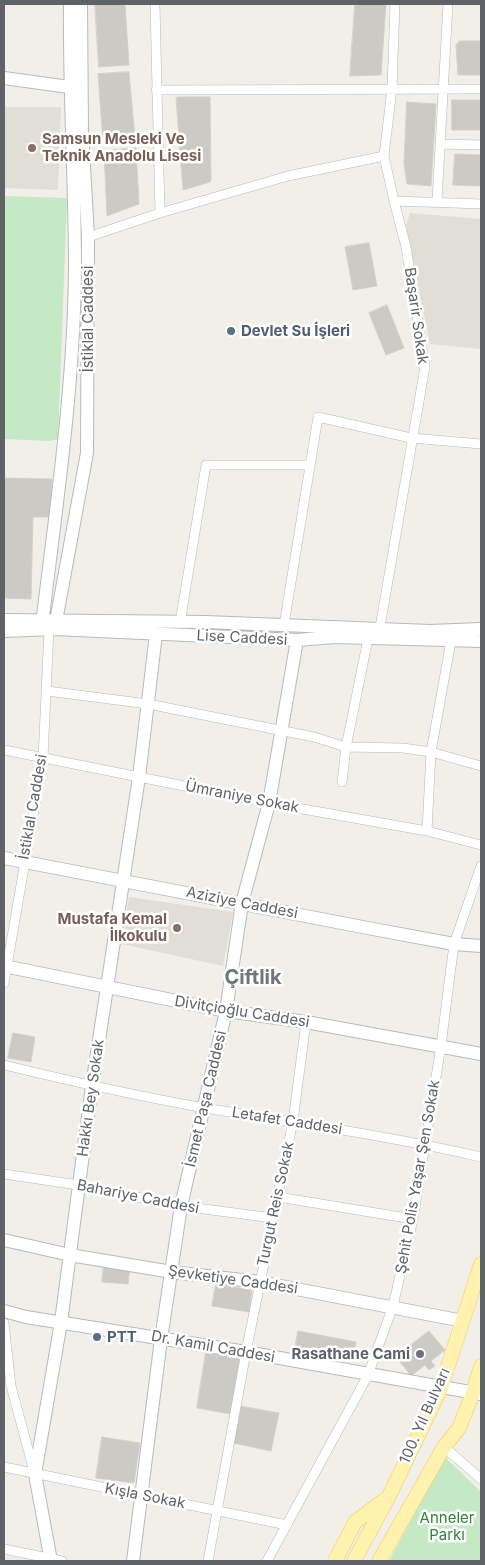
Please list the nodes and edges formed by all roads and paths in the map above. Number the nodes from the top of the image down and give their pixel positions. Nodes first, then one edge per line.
1 (70, 4) edge
2 (81, 4) edge
3 (154, 4) edge
4 (395, 4) edge
5 (448, 4) edge
6 (4, 78) edge
7 (69, 87) junction
8 (392, 88) junction
9 (444, 88) junction
10 (481, 89) edge
11 (156, 90) junction
12 (440, 144) junction
13 (481, 145) edge
14 (384, 156) junction
15 (394, 201) junction
16 (437, 201) junction
17 (481, 204) edge
18 (160, 213) junction
19 (88, 237) junction
20 (411, 438) junction
21 (481, 444) edge
22 (310, 465) junction
23 (4, 620) edge
24 (180, 622) junction
25 (50, 624) junction
26 (284, 625) junction
27 (380, 627) junction
28 (481, 630) edge
29 (4, 631) edge
30 (156, 634) junction
31 (368, 639) junction
32 (297, 640) junction
33 (451, 641) junction
34 (481, 641) edge
35 (47, 691) junction
36 (148, 704) junction
37 (281, 732) junction
38 (346, 747) junction
39 (4, 750) edge
40 (431, 752) junction
41 (43, 758) junction
42 (481, 766) edge
43 (139, 777) junction
44 (342, 782) dead end
45 (269, 803) junction
46 (427, 831) junction
47 (481, 845) edge
48 (4, 858) edge
49 (23, 862) junction
50 (481, 866) edge
51 (122, 881) junction
52 (242, 903) junction
53 (454, 944) junction
54 (481, 946) edge
55 (5, 967) edge
56 (4, 983) edge
57 (107, 987) junction
58 (226, 1012) junction
59 (306, 1022) junction
60 (441, 1046) junction
61 (481, 1054) edge
62 (4, 1065) edge
63 (92, 1086) junction
64 (205, 1108) junction
65 (294, 1121) junction
66 (425, 1144) junction
67 (481, 1157) edge
68 (4, 1174) edge
69 (78, 1185) junction
70 (278, 1197) junction
71 (182, 1206) junction
72 (273, 1218) junction
73 (413, 1218) junction
74 (4, 1240) edge
75 (70, 1255) junction
76 (481, 1264) edge
77 (172, 1272) junction
78 (260, 1282) junction
79 (393, 1306) junction
80 (4, 1311) edge
81 (463, 1321) junction
82 (60, 1322) junction
83 (4, 1323) edge
84 (161, 1339) junction
85 (246, 1352) junction
86 (481, 1366) edge
87 (368, 1375) junction
88 (8, 1386) edge
89 (441, 1388) junction
90 (477, 1394) edge
91 (444, 1447) junction
92 (4, 1467) edge
93 (35, 1474) junction
94 (481, 1479) edge
95 (140, 1495) junction
96 (388, 1498) junction
97 (218, 1510) junction
98 (287, 1525) junction
99 (4, 1549) edge
100 (383, 1555) edge
101 (55, 1561) edge
102 (133, 1561) edge
103 (208, 1561) edge
104 (267, 1561) edge
105 (335, 1561) edge
106 (354, 1561) edge

1 - 7 main road, İstiklal Caddesi
2 - 19 main road, İstiklal Caddesi
3 - 11 street
4 - 8 street, Başarir Sokak
5 - 9 street
6 - 7 main road
7 - 25 main road, İstiklal Caddesi
8 - 9 street
8 - 11 street
8 - 14 street, Başarir Sokak
9 - 10 street
9 - 12 street
11 - 18 street
12 - 13 street
12 - 16 street
14 - 15 street, Başarir Sokak
14 - 18 street
15 - 16 street
15 - 20 street, Başarir Sokak
16 - 17 street
18 - 19 street
19 - 25 main road, İstiklal Caddesi
20 - 21 street
20 - 22 street
20 - 27 street, Başarir Sokak
22 - 24 street
22 - 26 street
23 - 25 main road, Lise Caddesi
24 - 25 main road, Lise Caddesi
24 - 26 main road, Lise Caddesi
25 - 29 main road, Lise Caddesi
25 - 30 main road, Lise Caddesi
25 - 35 street, İstiklal Caddesi
26 - 27 main road, Lise Caddesi
27 - 28 main road, Lise Caddesi
27 - 31 street
30 - 32 main road, Lise Caddesi
30 - 36 main road, Hakkı Bey Sokak
31 - 32 main road, Lise Caddesi
31 - 33 main road, Lise Caddesi
31 - 38 street
32 - 37 main road, İsmet Paşa Caddesi
33 - 34 main road, Lise Caddesi
33 - 40 street
35 - 36 street
35 - 41 street, İstiklal Caddesi
36 - 37 street
36 - 43 main road, Hakkı Bey Sokak
37 - 38 street
37 - 45 main road, İsmet Paşa Caddesi
38 - 40 street
38 - 44 street
39 - 41 street, Ümraniye Sokak
40 - 42 street
40 - 46 street
41 - 43 street, Ümraniye Sokak
41 - 49 street, İstiklal Caddesi
43 - 45 street, Ümraniye Sokak
43 - 51 main road, Hakkı Bey Sokak
45 - 46 street, Ümraniye Sokak
45 - 52 main road, İsmet Paşa Caddesi
46 - 47 street, Ümraniye Sokak
48 - 49 main road, Aziziye Caddesi
49 - 51 main road, Aziziye Caddesi
49 - 55 street, İstiklal Caddesi
50 - 53 street, Şehit Polis Yaşar Şen Sokak
51 - 52 main road, Aziziye Caddesi
51 - 57 main road, Hakkı Bey Sokak
52 - 53 main road, Aziziye Caddesi
52 - 58 main road, İsmet Paşa Caddesi
53 - 54 main road, Aziziye Caddesi
53 - 60 street, Şehit Polis Yaşar Şen Sokak
55 - 56 street, İstiklal Caddesi
55 - 57 main road, Divitçioğlu Caddesi
57 - 58 main road, Divitçioğlu Caddesi
57 - 63 main road, Hakkı Bey Sokak
58 - 59 main road, Divitçioğlu Caddesi
58 - 64 main road, İsmet Paşa Caddesi
59 - 60 main road, Divitçioğlu Caddesi
59 - 65 street, Turgut Reis Sokak
60 - 61 main road, Divitçioğlu Caddesi
60 - 66 street, Şehit Polis Yaşar Şen Sokak
62 - 63 street, Letafet Caddesi
63 - 64 street, Letafet Caddesi
63 - 69 main road, Hakkı Bey Sokak
64 - 65 street, Letafet Caddesi
64 - 71 main road, İsmet Paşa Caddesi
65 - 66 street, Letafet Caddesi
65 - 70 street, Turgut Reis Sokak
66 - 67 street, Letafet Caddesi
66 - 73 street, Şehit Polis Yaşar Şen Sokak
68 - 69 street, Bahariye Caddesi
69 - 71 street, Bahariye Caddesi
69 - 75 main road, Hakkı Bey Sokak
70 - 72 street, Turgut Reis Sokak
70 - 73 street
71 - 72 street, Bahariye Caddesi
71 - 77 main road, İsmet Paşa Caddesi
72 - 78 street, Turgut Reis Sokak
73 - 79 street, Şehit Polis Yaşar Şen Sokak
74 - 75 main road, Şevketiye Caddesi
75 - 77 main road, Şevketiye Caddesi
75 - 82 main road, Hakkı Bey Sokak
76 - 81 main road, 100. Yıl Bulvarı
77 - 78 main road, Şevketiye Caddesi
77 - 84 main road, İsmet Paşa Caddesi
78 - 79 main road, Şevketiye Caddesi
78 - 85 street, Turgut Reis Sokak
79 - 81 main road, Şevketiye Caddesi
79 - 87 street, Şehit Polis Yaşar Şen Sokak
80 - 82 main road, Dr. Kamil Caddesi
81 - 89 main road, 100. Yıl Bulvarı
82 - 84 main road, Dr. Kamil Caddesi
82 - 93 main road, Hakkı Bey Sokak
83 - 88 street
84 - 85 main road, Dr. Kamil Caddesi
84 - 95 main road, İsmet Paşa Caddesi
85 - 87 main road, Dr. Kamil Caddesi
85 - 97 street, Turgut Reis Sokak
86 - 90 main road, 100. Yıl Bulvarı
87 - 89 main road, Dr. Kamil Caddesi
87 - 98 street, Şehit Polis Yaşar Şen Sokak
88 - 93 street
89 - 90 main road, Dr. Kamil Caddesi
89 - 96 main road, 100. Yıl Bulvarı
90 - 91 main road, 100. Yıl Bulvarı
91 - 94 street
91 - 100 main road, 100. Yıl Bulvarı
92 - 93 street, Kışla Sokak
93 - 95 street, Kışla Sokak
93 - 101 main road, Hakkı Bey Sokak
95 - 97 street, Kışla Sokak
95 - 102 main road, İsmet Paşa Caddesi
96 - 105 main road
96 - 106 main road, 100. Yıl Bulvarı
97 - 98 street, Kışla Sokak
97 - 103 street, Turgut Reis Sokak
98 - 104 street, Şehit Polis Yaşar Şen Sokak
99 - 101 street

